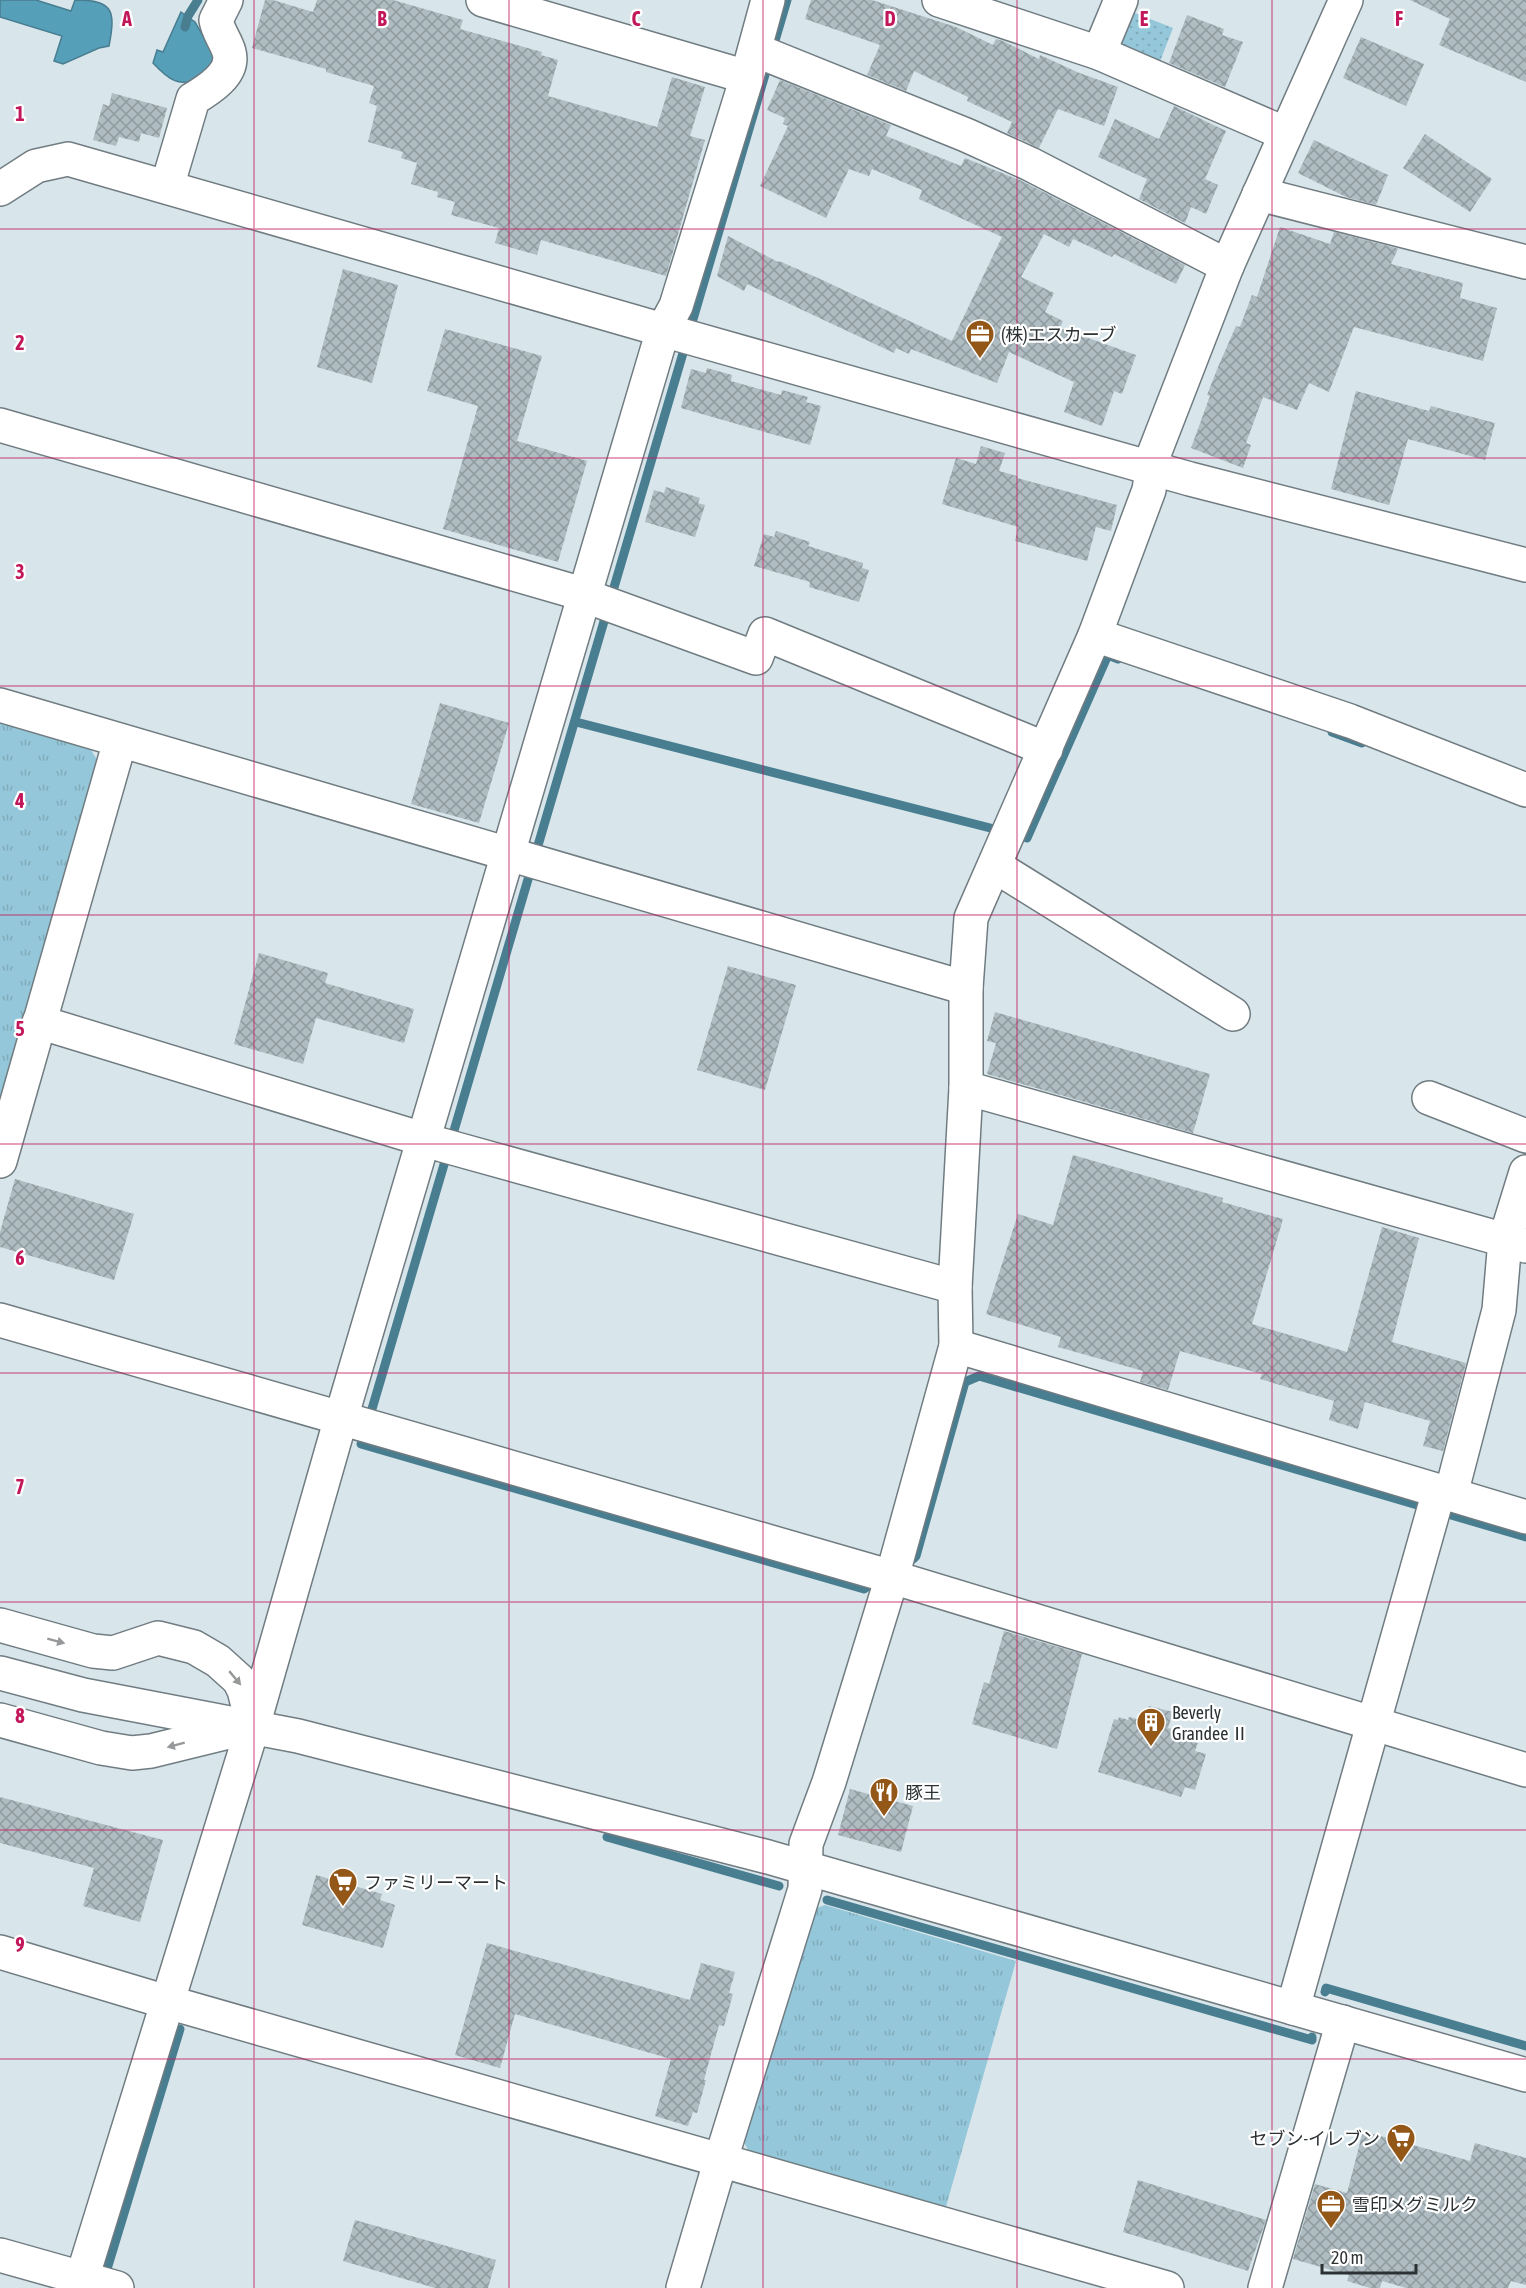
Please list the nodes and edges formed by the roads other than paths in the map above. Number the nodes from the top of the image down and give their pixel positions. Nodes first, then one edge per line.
1 (226, 0) edge
2 (483, 0) edge
3 (768, 0) edge
4 (939, 0) edge
5 (1121, 0) edge
6 (1346, 0) edge
7 (1099, 54) junction
8 (762, 60) junction
9 (1286, 134) junction
10 (167, 187) junction
11 (0, 189) edge
12 (1259, 194) junction
13 (1526, 262) edge
14 (1227, 266) junction
15 (681, 335) junction
16 (0, 425) edge
17 (1152, 469) junction
18 (1526, 565) edge
19 (601, 601) junction
20 (1095, 635) junction
21 (0, 705) edge
22 (120, 741) junction
23 (1046, 748) junction
24 (1526, 789) edge
25 (1004, 845) junction
26 (526, 859) junction
27 (966, 988) junction
28 (1233, 1014) dead end
29 (39, 1022) junction
30 (966, 1088) junction
31 (1429, 1098) dead end
32 (1526, 1136) edge
33 (440, 1144) junction
34 (0, 1161) edge
35 (1526, 1172) edge
36 (1515, 1243) edge
37 (956, 1287) junction
38 (0, 1320) edge
39 (956, 1346) junction
40 (341, 1418) junction
41 (1439, 1501) junction
42 (1526, 1517) edge
43 (892, 1577) junction
44 (0, 1625) edge
45 (0, 1673) edge
46 (0, 1720) edge
47 (1372, 1722) junction
48 (254, 1726) junction
49 (1526, 1770) edge
50 (806, 1868) junction
51 (0, 1952) edge
52 (166, 2001) junction
53 (1293, 2008) junction
54 (1343, 2022) junction
55 (1526, 2075) edge
56 (721, 2159) junction
57 (0, 2255) edge
58 (96, 2284) edge
59 (683, 2288) edge
60 (1167, 2288) edge
61 (1265, 2288) edge

1 - 10 street
2 - 8 street
3 - 8 street
4 - 7 street
5 - 7 street
6 - 9 street
7 - 9 street
8 - 14 street
8 - 15 street
9 - 12 street
10 - 11 street
10 - 15 street
12 - 13 street
12 - 14 street
14 - 17 street
15 - 17 street
15 - 19 street
16 - 19 street
17 - 18 street
17 - 20 street
19 - 23 street
19 - 26 street
20 - 23 street
20 - 24 street
21 - 22 street
22 - 26 street
22 - 29 street
23 - 25 street
25 - 27 street
25 - 28 street
26 - 27 street
26 - 33 street
27 - 30 street
29 - 33 street
29 - 34 street
30 - 36 street
30 - 37 street
31 - 32 street
33 - 37 street
33 - 40 street
35 - 36 street
36 - 41 street
37 - 39 street
38 - 40 street
39 - 41 street
39 - 43 street
40 - 43 street
40 - 48 street
41 - 42 street
41 - 47 street
43 - 47 street
43 - 50 street
44 -> 48 street
45 - 48 street
48 -> 46 street
47 - 49 street
47 - 53 street
48 - 50 street
48 - 52 street
50 - 53 street
50 - 56 street
51 - 52 street
52 - 56 street
52 - 58 street
53 - 54 street
54 - 55 street
54 - 61 street
56 - 59 street
56 - 60 street
57 - 58 street

